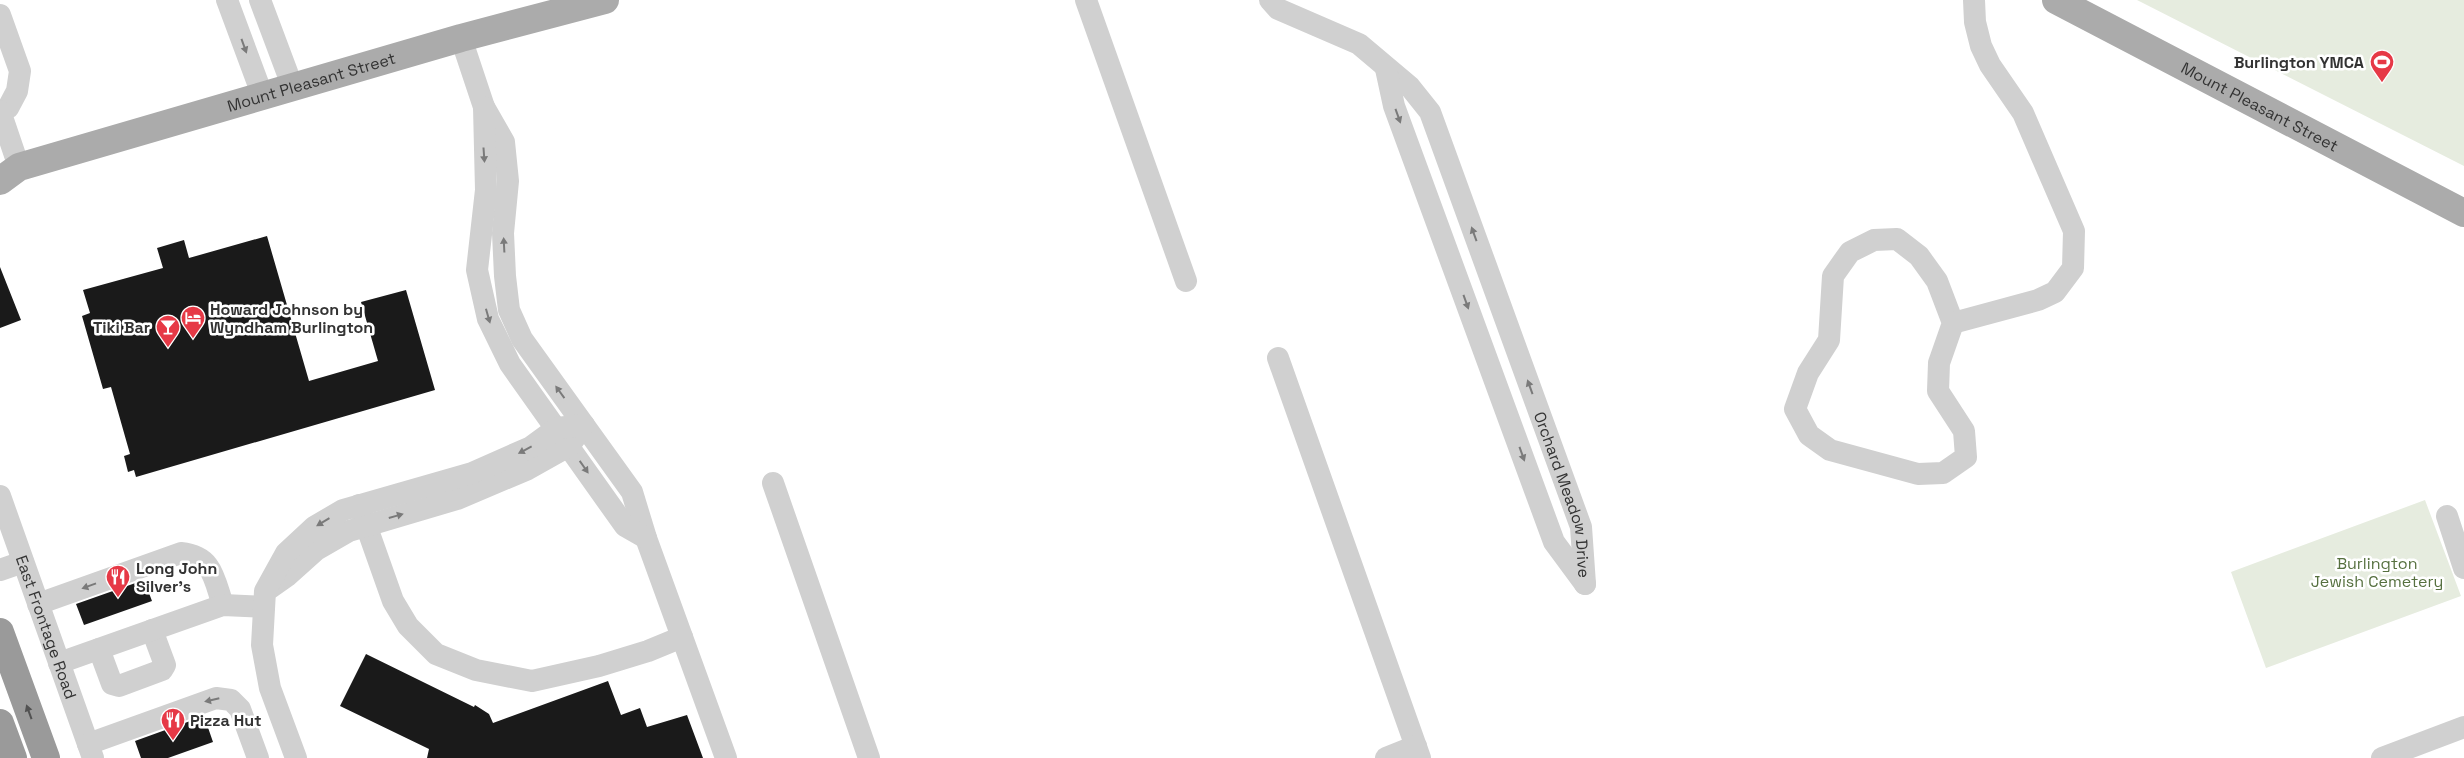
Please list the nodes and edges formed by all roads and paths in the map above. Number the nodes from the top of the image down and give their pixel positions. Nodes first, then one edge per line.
1 (227, 0) edge
2 (260, 0) edge
3 (604, 0) edge
4 (1086, 0) edge
5 (1270, 0) edge
6 (1974, 0) edge
7 (2056, 0) edge
8 (567, 5) edge
9 (0, 15) edge
10 (461, 38) junction
11 (1386, 69) junction
12 (293, 88) junction
13 (263, 97) junction
14 (484, 106) junction
15 (0, 111) edge
16 (9, 170) edge
17 (2464, 213) edge
18 (1186, 281) dead end
19 (1953, 323) junction
20 (1278, 358) dead end
21 (584, 425) junction
22 (563, 437) junction
23 (773, 483) dead end
24 (0, 496) edge
25 (362, 516) junction
26 (2447, 516) dead end
27 (646, 538) junction
28 (23, 562) junction
29 (2464, 568) edge
30 (0, 570) edge
31 (264, 599) junction
32 (38, 604) junction
33 (223, 605) junction
34 (152, 630) junction
35 (0, 632) edge
36 (682, 636) junction
37 (99, 649) junction
38 (59, 663) junction
39 (0, 723) edge
40 (2464, 727) edge
41 (2431, 749) edge
42 (91, 751) edge
43 (1418, 752) edge
44 (13, 758) edge
45 (46, 758) edge
46 (258, 758) edge
47 (295, 758) edge
48 (726, 758) edge
49 (869, 758) edge
50 (1386, 758) edge
51 (2382, 758) edge

1 -> 13 street
2 - 12 street
3 - 8 main road, Mount Pleasant Street
4 - 18 street
5 - 11 street, Orchard Meadow Drive
6 - 19 street
7 - 17 main road, Mount Pleasant Street
8 - 10 main road, Mount Pleasant Street
9 - 15 street
10 - 12 main road, Mount Pleasant Street
10 - 14 street
11 -> 11 street, Orchard Meadow Drive
12 - 13 main road, Mount Pleasant Street
13 - 16 main road, Mount Pleasant Street
21 -> 14 street
14 -> 22 street
15 - 16 street
19 - 19 street
20 - 43 street
21 - 22 street
21 - 27 street
22 - 25 street
22 -> 27 street
23 - 49 street
24 - 28 street, East Frontage Road
25 - 31 street
25 - 36 street
26 - 29 street
27 - 36 street
28 - 30 street
28 - 32 street, East Frontage Road
31 - 33 street
31 - 47 street
33 -> 32 street
32 - 38 street, East Frontage Road
33 - 34 street
34 - 37 street
34 - 37 street
45 -> 35 highway
36 - 48 street
37 - 38 street
38 - 42 street, East Frontage Road
39 - 44 highway
40 - 41 street
41 - 51 street
46 -> 42 street
43 - 50 street

